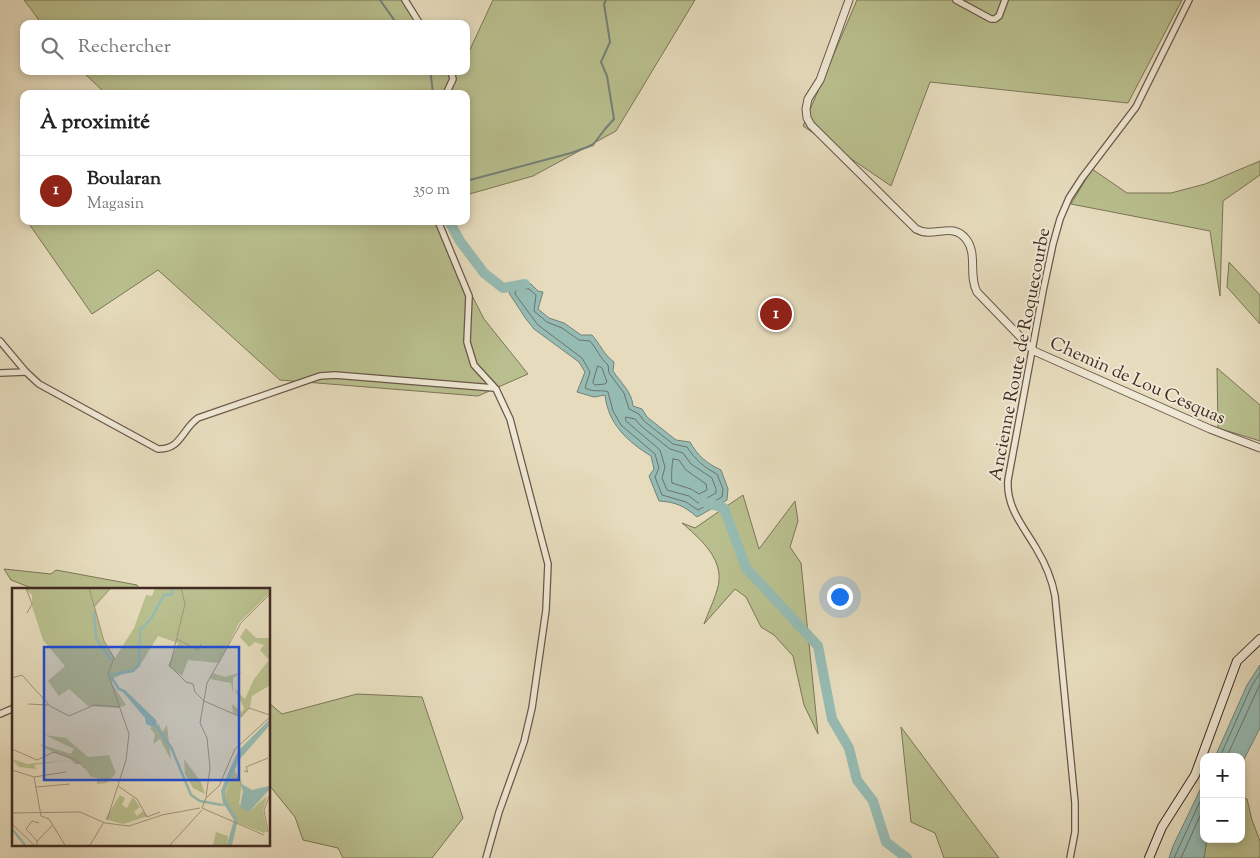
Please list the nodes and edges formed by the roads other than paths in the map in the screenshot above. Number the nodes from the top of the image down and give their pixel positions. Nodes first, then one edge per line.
1 (405, 0) edge
2 (849, 0) edge
3 (956, 0) edge
4 (1005, 0) edge
5 (1189, 0) edge
6 (418, 20) edge
7 (452, 75) edge
8 (448, 90) edge
9 (440, 225) edge
10 (0, 341) edge
11 (1032, 348) junction
12 (26, 372) junction
13 (0, 373) edge
14 (494, 388) junction
15 (1260, 448) edge
16 (1260, 639) edge
17 (12, 709) edge
18 (0, 714) edge
19 (486, 858) edge
20 (1070, 858) edge
21 (1149, 858) edge

1 - 6 street
2 - 11 street, Chemin de Lou Cesquas
3 - 4 street
5 - 11 street, Ancienne Route de Roquecourbe
7 - 8 street
9 - 14 street
10 - 12 street
11 - 15 street, Chemin de Lou Cesquas
11 - 20 street, Ancienne Route de Roquecourbe
12 - 13 street
12 - 14 street
14 - 19 street
16 - 21 main road
17 - 18 street

